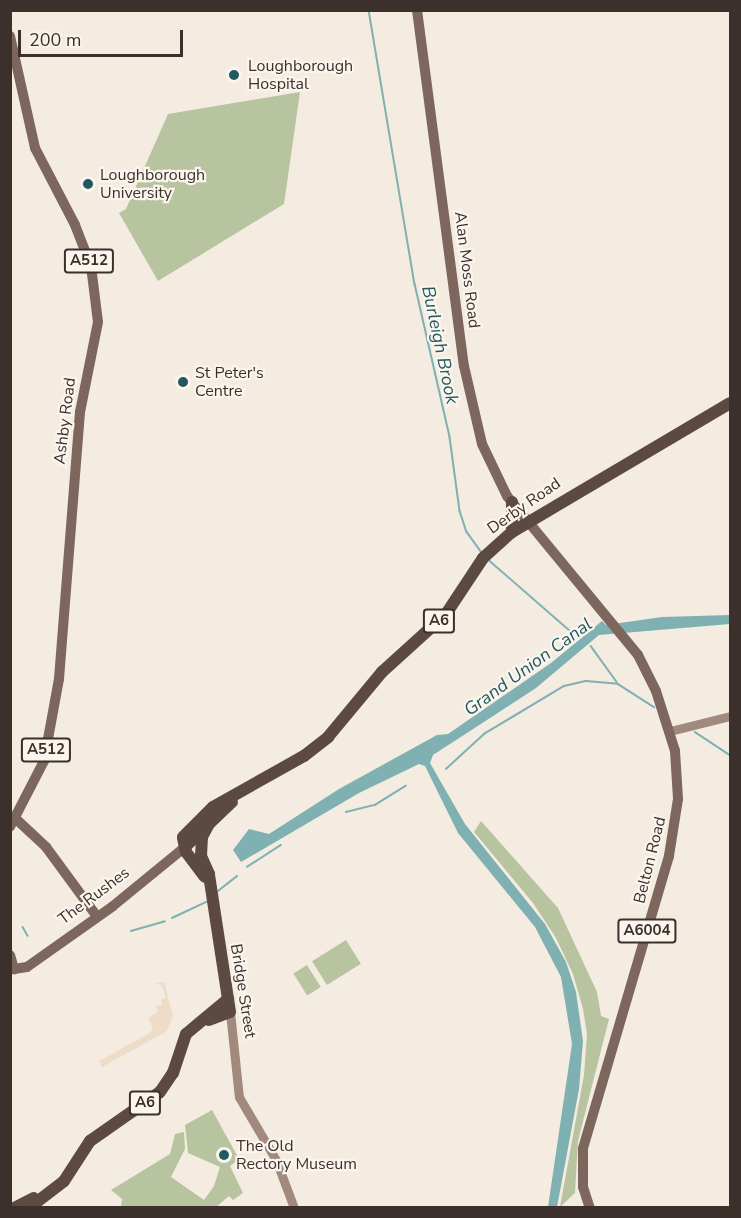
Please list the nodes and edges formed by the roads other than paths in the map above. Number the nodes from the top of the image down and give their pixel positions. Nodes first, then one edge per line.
1 (417, 10) edge
2 (10, 36) edge
3 (730, 403) edge
4 (512, 502) junction
5 (527, 520) junction
6 (512, 532) junction
7 (730, 716) edge
8 (670, 730) junction
9 (237, 794) junction
10 (210, 822) junction
11 (14, 823) edge
12 (186, 842) junction
13 (173, 858) junction
14 (196, 858) junction
15 (159, 866) junction
16 (96, 915) junction
17 (10, 955) edge
18 (228, 999) junction
19 (230, 1012) junction
20 (184, 1043) junction
21 (50, 1192) junction
22 (14, 1208) edge
23 (29, 1208) edge
24 (294, 1208) edge
25 (590, 1208) edge

1 - 4 main road, Alan Moss Road / A6004
2 - 11 main road, Ashby Road / A512
3 - 5 highway, Derby Road / A6
4 - 5 main road, Alan Moss Road / A6004
4 - 6 highway
5 - 6 highway, Derby Road / A6
5 - 8 main road, Belton Road / A6004
6 - 9 highway, Derby Road / A6
7 - 8 main road
8 - 25 main road, Belton Road / A6004
9 - 10 highway, A6
9 - 12 highway, The Rushes / A6
10 - 12 highway, A6
10 - 14 highway, A6
11 - 16 main road, A512
12 - 13 main road, The Rushes
12 - 14 highway, Bridge Street
12 - 15 main road, The Rushes
13 - 14 main road
13 - 15 main road, The Rushes
14 - 18 highway, Bridge Street
15 - 16 main road, The Rushes
16 - 17 main road, The Rushes
18 - 19 highway, Bridge Street
18 - 20 highway, A6
19 - 20 highway, A6
19 - 24 main road, Bridge Street
20 - 21 highway, A6
21 - 22 highway, A6
21 - 23 highway, A6

